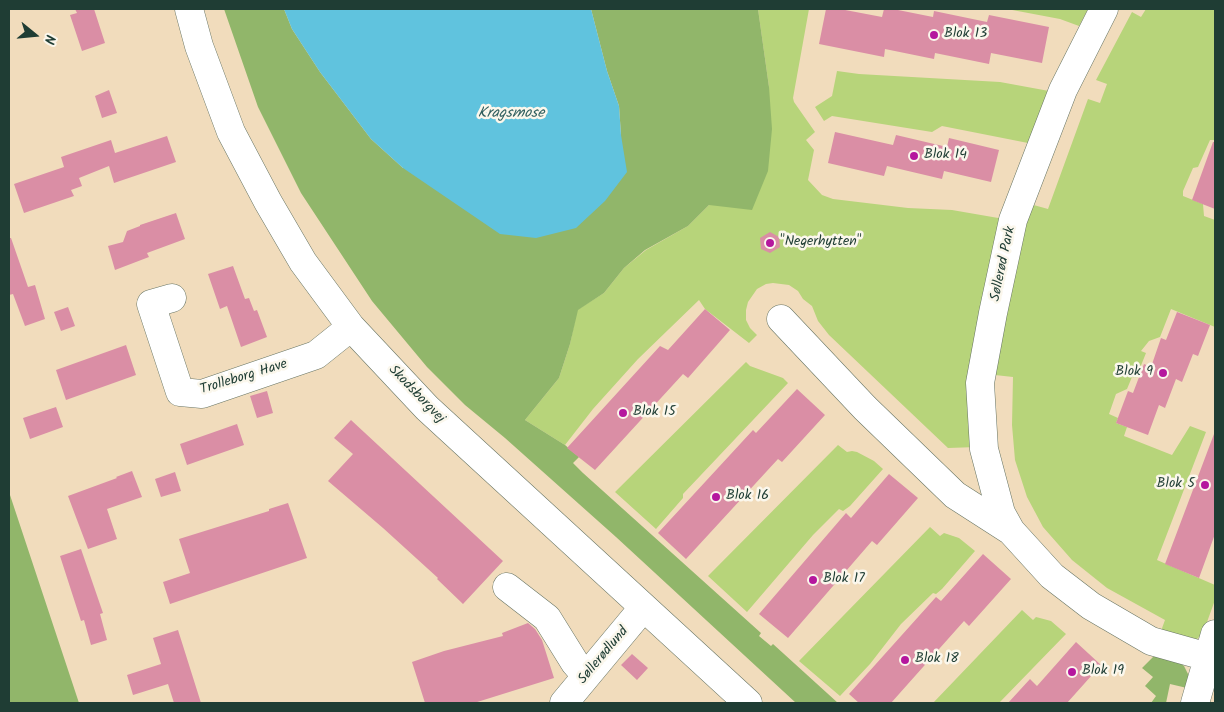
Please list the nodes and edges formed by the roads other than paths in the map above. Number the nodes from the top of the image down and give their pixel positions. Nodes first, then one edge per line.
1 (189, 9) edge
2 (1104, 9) edge
3 (172, 298) dead end
4 (781, 319) dead end
5 (351, 327) junction
6 (1011, 531) junction
7 (507, 587) dead end
8 (643, 608) junction
9 (1213, 650) edge
10 (586, 676) junction
11 (564, 703) edge
12 (748, 703) edge
13 (1195, 703) edge

1 - 5 street, Skodsborgvej
2 - 6 street, Søllerød Park
3 - 5 street, Trolleborg Have
4 - 6 street, Søllerød Park
5 - 8 street, Skodsborgvej
6 - 9 street, Søllerød Park
7 - 10 street
8 - 10 street, Søllerødlund
8 - 12 street, Skodsborgvej
9 - 13 street, Søllerød Park
10 - 11 street, Søllerødlund

